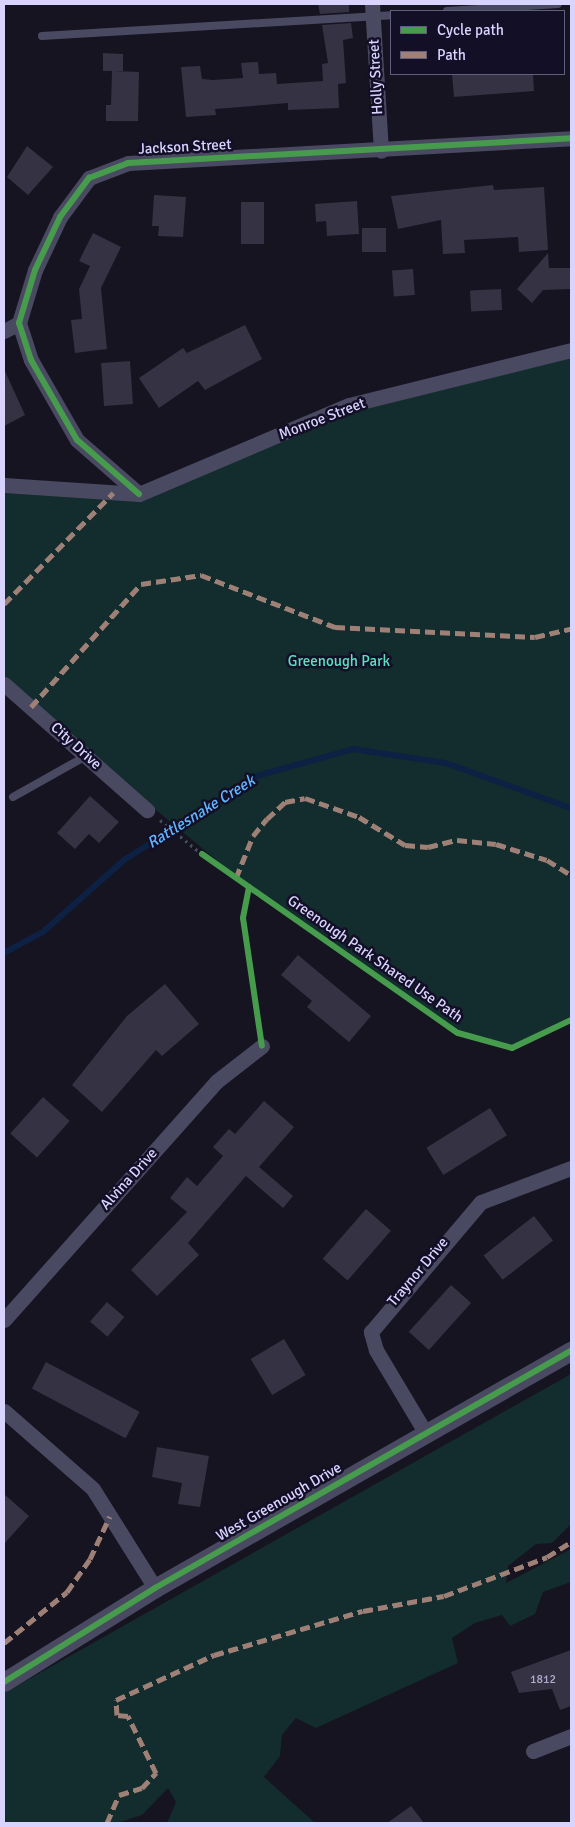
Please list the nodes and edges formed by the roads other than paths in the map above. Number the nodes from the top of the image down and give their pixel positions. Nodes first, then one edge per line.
1 (558, 4) edge
2 (372, 10) edge
3 (463, 10) edge
4 (390, 15) edge
5 (42, 36) dead end
6 (571, 138) edge
7 (381, 151) junction
8 (19, 323) junction
9 (4, 331) edge
10 (571, 350) edge
11 (4, 485) edge
12 (139, 494) junction
13 (4, 684) edge
14 (86, 756) junction
15 (13, 796) dead end
16 (147, 810) road end
17 (262, 1046) dead end
18 (571, 1168) edge
19 (4, 1320) edge
20 (571, 1351) edge
21 (4, 1411) edge
22 (425, 1432) junction
23 (155, 1588) junction
24 (4, 1682) edge
25 (571, 1736) edge
26 (534, 1751) dead end

1 - 3 lane
2 - 4 lane
2 - 5 lane
2 - 7 street, Holly Street
6 - 7 street, Jackson Street
7 - 8 street, Jackson Street
8 - 9 street
8 - 12 street
10 - 12 street, Monroe Street
11 - 12 street
13 - 14 street, City Drive
14 - 15 lane
14 - 16 street, City Drive
17 - 19 street, Alvina Drive
18 - 22 street, Traynor Drive
20 - 22 street, West Greenough Drive
21 - 23 street
22 - 23 street, West Greenough Drive
23 - 24 street, West Greenough Drive
25 - 26 street

